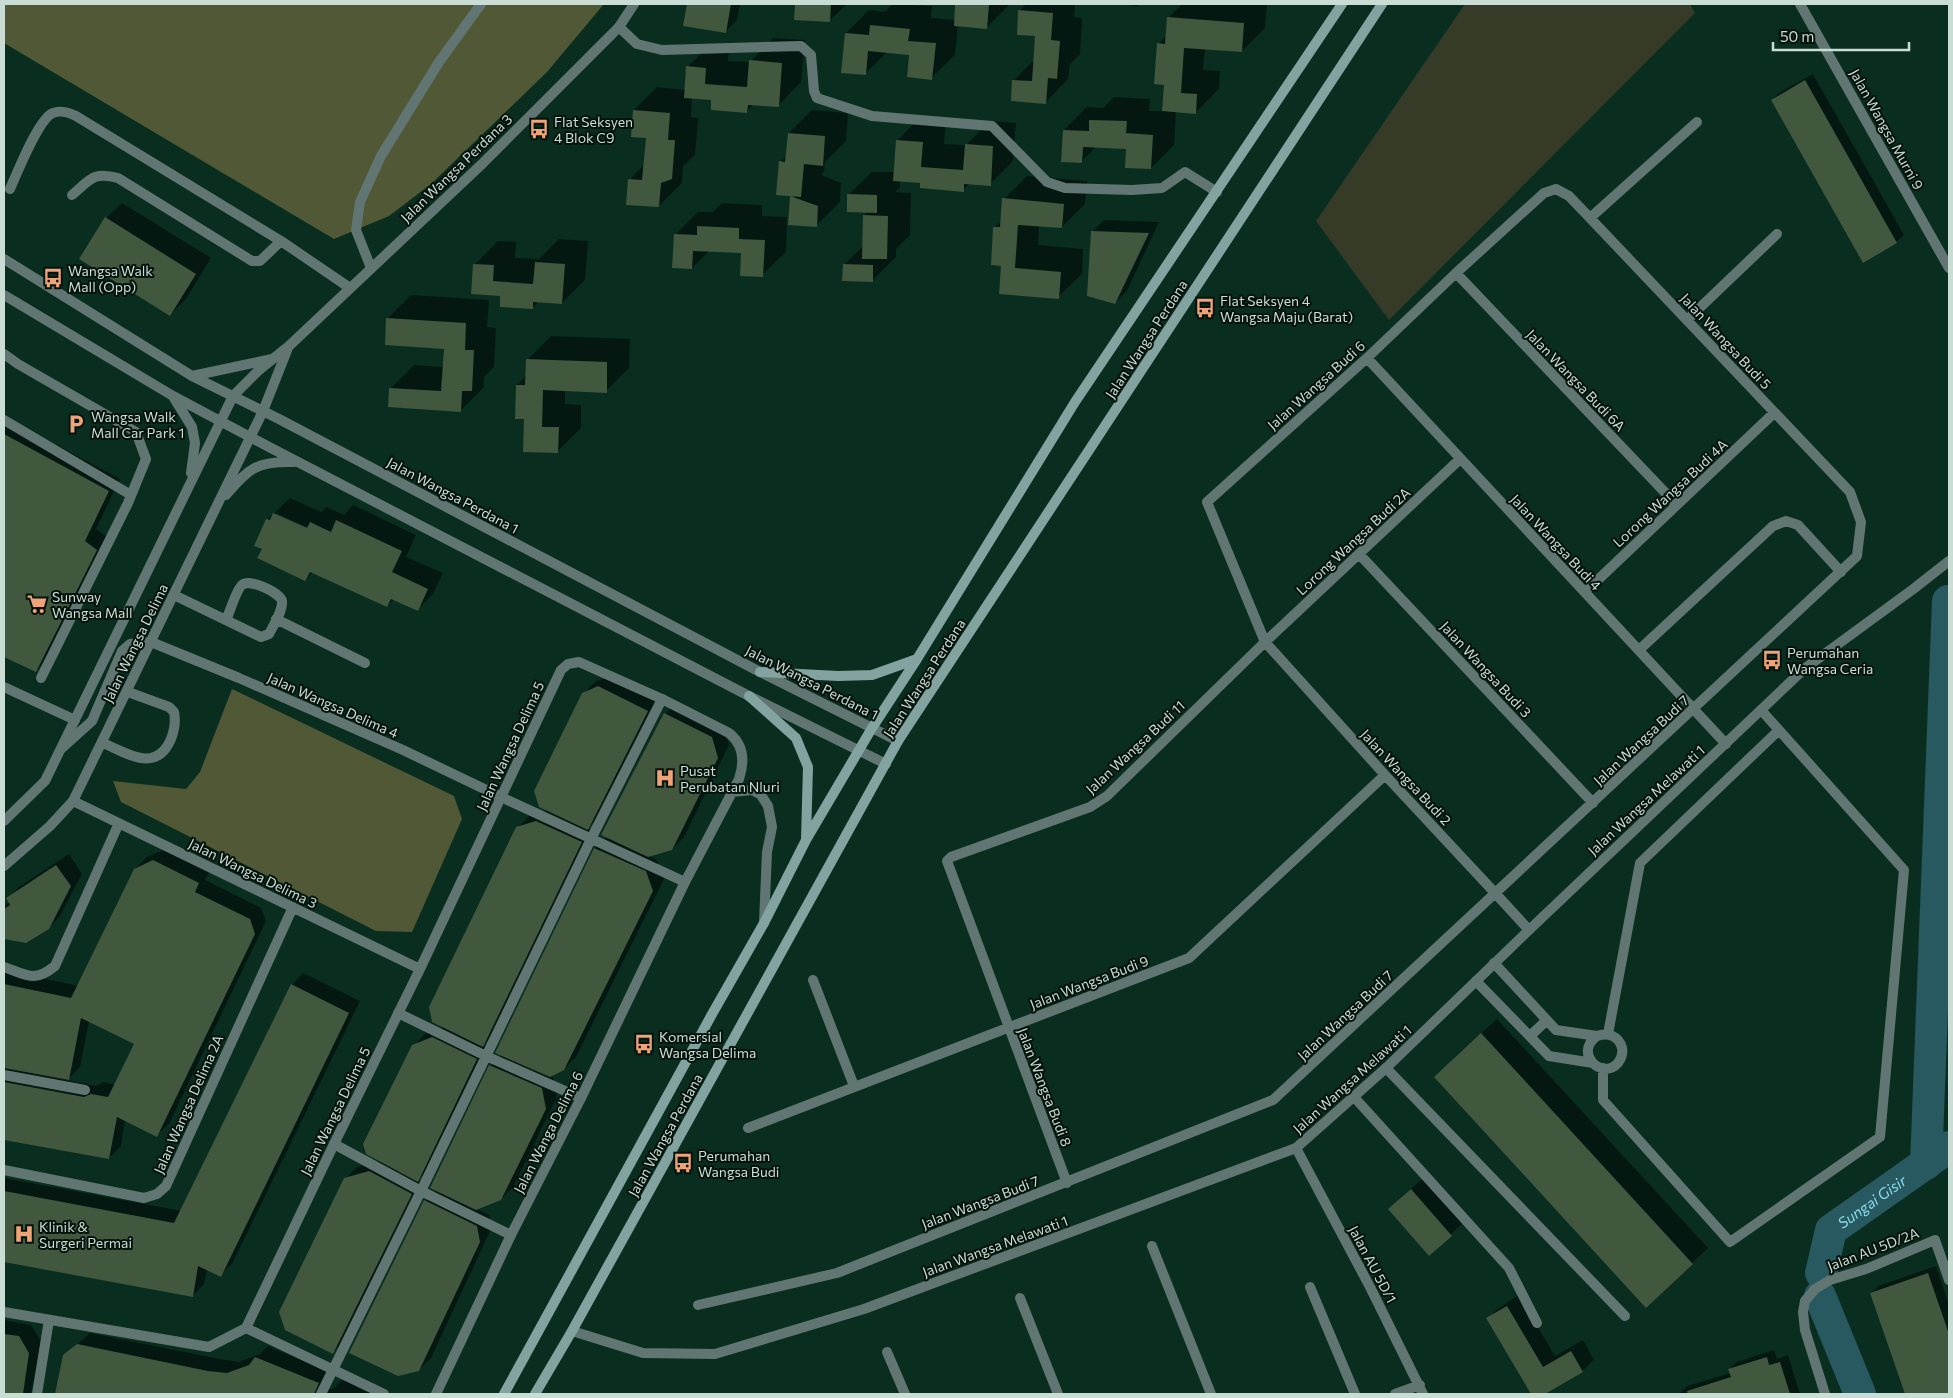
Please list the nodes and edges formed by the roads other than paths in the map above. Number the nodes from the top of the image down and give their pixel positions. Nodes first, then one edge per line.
1 (481, 4) edge
2 (634, 4) edge
3 (1342, 4) edge
4 (1382, 4) edge
5 (1802, 4) edge
6 (619, 27) junction
7 (1697, 122) dead end
8 (10, 189) dead end
9 (1556, 189) joint
10 (1217, 192) junction
11 (72, 195) dead end
12 (1590, 218) junction
13 (1776, 234) dead end
14 (281, 241) junction
15 (4, 259) edge
16 (1949, 265) edge
17 (371, 268) junction
18 (1456, 273) junction
19 (350, 288) junction
20 (4, 295) edge
21 (1687, 320) junction
22 (288, 346) junction
23 (4, 354) edge
24 (273, 358) junction
25 (1367, 358) junction
26 (192, 376) junction
27 (173, 396) junction
28 (233, 396) junction
29 (263, 411) junction
30 (1774, 413) junction
31 (4, 420) edge
32 (220, 421) junction
33 (250, 437) junction
34 (1459, 460) junction
35 (297, 462) junction
36 (190, 484) junction
37 (131, 495) junction
38 (1677, 505) junction
39 (216, 507) junction
40 (1861, 522) joint
41 (1359, 554) junction
42 (1949, 561) edge
43 (1841, 572) junction
44 (1585, 592) junction
45 (174, 595) junction
46 (276, 619) junction
47 (226, 620) junction
48 (151, 642) junction
49 (1265, 642) junction
50 (1639, 650) junction
51 (917, 659) junction
52 (365, 662) dead end
53 (760, 672) junction
54 (41, 678) dead end
55 (4, 687) edge
56 (128, 692) junction
57 (748, 696) junction
58 (662, 699) junction
59 (1694, 710) junction
60 (1761, 710) junction
61 (75, 720) junction
62 (872, 728) junction
63 (1779, 730) junction
64 (898, 742) junction
65 (103, 743) junction
66 (1726, 744) junction
67 (62, 748) junction
68 (859, 751) junction
69 (886, 764) junction
70 (1385, 775) junction
71 (732, 792) junction
72 (502, 797) junction
73 (73, 801) junction
74 (1593, 802) junction
75 (4, 821) edge
76 (119, 823) junction
77 (591, 839) junction
78 (806, 840) junction
79 (947, 861) joint
80 (4, 866) edge
81 (685, 882) junction
82 (1496, 894) junction
83 (293, 907) junction
84 (764, 924) junction
85 (1529, 930) junction
86 (1511, 948) junction
87 (1494, 964) junction
88 (4, 967) edge
89 (420, 969) junction
90 (1508, 978) junction
91 (813, 980) dead end
92 (1476, 981) junction
93 (398, 1013) junction
94 (1547, 1020) junction
95 (1008, 1028) junction
96 (1608, 1034) junction
97 (1530, 1036) junction
98 (1597, 1036) junction
99 (486, 1056) junction
100 (1593, 1063) junction
101 (1386, 1068) junction
102 (1603, 1068) junction
103 (4, 1075) edge
104 (854, 1086) junction
105 (85, 1090) dead end
106 (1354, 1097) junction
107 (581, 1098) junction
108 (748, 1128) dead end
109 (334, 1144) junction
110 (1296, 1148) junction
111 (4, 1170) edge
112 (1067, 1183) junction
113 (421, 1191) junction
114 (511, 1235) junction
115 (1152, 1246) dead end
116 (1949, 1280) edge
117 (1310, 1287) dead end
118 (1020, 1298) dead end
119 (698, 1305) dead end
120 (4, 1312) edge
121 (1624, 1316) dead end
122 (49, 1320) junction
123 (1537, 1323) dead end
124 (246, 1328) junction
125 (572, 1331) junction
126 (888, 1352) dead end
127 (334, 1369) junction
128 (1421, 1390) edge
129 (37, 1394) edge
130 (321, 1394) edge
131 (384, 1394) edge
132 (436, 1394) edge
133 (504, 1394) edge
134 (535, 1394) edge
135 (905, 1394) edge
136 (1058, 1394) edge
137 (1211, 1394) edge
138 (1355, 1394) edge
139 (1394, 1394) edge
140 (1824, 1394) edge

1 - 17 street
2 - 6 street, Jalan Wangsa Perdana 3
3 - 10 main road, Jalan Wangsa Perdana
4 - 64 main road, Jalan Wangsa Perdana
5 - 16 street, Jalan Wangsa Murni 9
6 - 10 street
6 - 17 street, Jalan Wangsa Perdana 3
7 - 12 street
8 - 14 street
9 - 12 street, Jalan Wangsa Budi 5
9 - 18 street, Jalan Wangsa Budi 6
10 - 51 main road, Jalan Wangsa Perdana
11 - 14 street
12 - 21 street, Jalan Wangsa Budi 5
13 - 21 street
14 - 19 street
15 - 26 street, Jalan Wangsa Perdana 1
17 - 19 street, Jalan Wangsa Perdana 3
18 - 25 street, Jalan Wangsa Budi 6
18 - 38 street, Jalan Wangsa Budi 6A
19 - 22 street, Jalan Wangsa Perdana 3
20 - 27 street
21 - 30 street, Jalan Wangsa Budi 5
22 - 24 street, Jalan Wangsa Perdana 3
22 - 29 street, Jalan Wangsa Perdana 3
23 - 37 street
24 - 26 street
24 - 28 street, Jalan Wangsa Perdana 3
25 - 34 street, Jalan Wangsa Budi 4
25 - 49 street, Jalan Wangsa Budi 6
26 - 28 street, Jalan Wangsa Perdana 1
27 - 32 street
27 - 36 street
28 - 29 street, Jalan Wangsa Perdana 1
28 - 32 street, Jalan Wangsa Delima
29 - 33 street, Jalan Wangsa Delima
29 - 53 street, Jalan Wangsa Perdana 1
30 - 38 street, Lorong Wangsa Budi 4A
30 - 40 street, Jalan Wangsa Budi 5
31 - 37 street
32 - 33 street
32 - 36 street, Jalan Wangsa Delima
33 - 35 street
33 - 39 street, Jalan Wangsa Delima
34 - 41 street, Lorong Wangsa Budi 2A
34 - 44 street, Jalan Wangsa Budi 4
35 - 39 street
35 - 57 street
36 - 61 street, Jalan Wangsa Delima
37 - 54 street
38 - 44 street, Lorong Wangsa Budi 4A
39 - 45 street, Jalan Wangsa Delima
40 - 43 street, Jalan Wangsa Budi 7
41 - 49 street, Lorong Wangsa Budi 2A
41 - 74 street, Jalan Wangsa Budi 3
42 - 60 street, Jalan Wangsa Melawati 1
43 - 50 street
43 - 59 street, Jalan Wangsa Budi 7
44 - 50 street, Jalan Wangsa Budi 4
45 - 47 street
45 - 48 street, Jalan Wangsa Delima
46 - 47 street
46 - 47 street
46 - 52 street
48 - 56 street, Jalan Wangsa Delima
48 - 67 street
48 - 72 street, Jalan Wangsa Delima 4
49 - 70 street, Jalan Wangsa Budi 2
49 - 79 street, Jalan Wangsa Budi 11
50 - 59 street, Jalan Wangsa Budi 4
51 - 53 main road
51 - 62 main road, Jalan Wangsa Perdana
53 - 62 street, Jalan Wangsa Perdana 1
55 - 61 street
56 - 65 street, Jalan Wangsa Delima
56 - 65 street
57 - 68 street
57 - 78 main road
58 - 71 street, Jalan Wanga Delima 6
58 - 72 street, Jalan Wangsa Delima 5
58 - 77 street
59 - 66 street, Jalan Wangsa Budi 4
59 - 74 street, Jalan Wangsa Budi 7
60 - 63 street
60 - 66 street, Jalan Wangsa Melawati 1
61 - 67 street, Jalan Wangsa Delima
62 - 64 street, Jalan Wangsa Perdana 1
62 - 68 main road, Jalan Wangsa Perdana
63 - 96 street
63 - 102 street
64 - 69 main road, Jalan Wangsa Perdana
65 - 73 street, Jalan Wangsa Delima
66 - 85 street, Jalan Wangsa Melawati 1
67 - 75 street, Jalan Wangsa Delima
68 - 69 street
68 - 78 main road, Jalan Wangsa Perdana
69 - 125 main road, Jalan Wangsa Perdana
70 - 82 street, Jalan Wangsa Budi 2
70 - 95 street, Jalan Wangsa Budi 9
71 - 81 street, Jalan Wanga Delima 6
71 - 84 street
72 - 77 street, Jalan Wangsa Delima 4
72 - 89 street, Jalan Wangsa Delima 5
73 - 76 street, Jalan Wangsa Delima 3
73 - 80 street, Jalan Wangsa Delima
74 - 82 street, Jalan Wangsa Budi 7
76 - 83 street, Jalan Wangsa Delima 3
76 - 88 street
77 - 81 street, Jalan Wangsa Delima 4
77 - 99 street
78 - 84 main road, Jalan Wangsa Perdana
79 - 95 street, Jalan Wangsa Budi 8
81 - 107 street, Jalan Wanga Delima 6
82 - 85 street, Jalan Wangsa Budi 2
82 - 112 street, Jalan Wangsa Budi 7
83 - 89 street, Jalan Wangsa Delima 3
83 - 111 street, Jalan Wangsa Delima 2A
84 - 133 main road, Jalan Wangsa Perdana
85 - 86 street, Jalan Wangsa Melawati 1
86 - 87 street, Jalan Wangsa Melawati 1
86 - 90 street
87 - 90 street
87 - 92 street, Jalan Wangsa Melawati 1
89 - 93 street, Jalan Wangsa Delima 5
90 - 94 street
91 - 104 street
92 - 97 street
92 - 101 street, Jalan Wangsa Melawati 1
93 - 99 street
93 - 109 street, Jalan Wangsa Delima 5
94 - 97 street
94 - 98 street
95 - 104 street, Jalan Wangsa Budi 9
95 - 112 street, Jalan Wangsa Budi 8
96 - 98 street
96 - 102 street
97 - 100 street
98 - 100 street
99 - 107 street
99 - 113 street
100 - 102 street
101 - 106 street, Jalan Wangsa Melawati 1
101 - 121 street
103 - 105 street
104 - 108 street, Jalan Wangsa Budi 9
106 - 110 street, Jalan Wangsa Melawati 1
106 - 123 street
107 - 114 street, Jalan Wanga Delima 6
109 - 113 street
109 - 124 street, Jalan Wangsa Delima 5
110 - 125 street, Jalan Wangsa Melawati 1
110 - 128 street, Jalan AU 5D/1
112 - 119 street, Jalan Wangsa Budi 7
113 - 114 street
113 - 127 street
114 - 132 street, Jalan Wanga Delima 6
115 - 137 street
116 - 140 street, Jalan AU 5D/2A
117 - 138 street
118 - 136 street
120 - 122 street
122 - 124 street
122 - 129 street
124 - 127 street
125 - 134 main road, Jalan Wangsa Perdana
126 - 135 street
127 - 130 street
127 - 131 street
128 - 139 street

